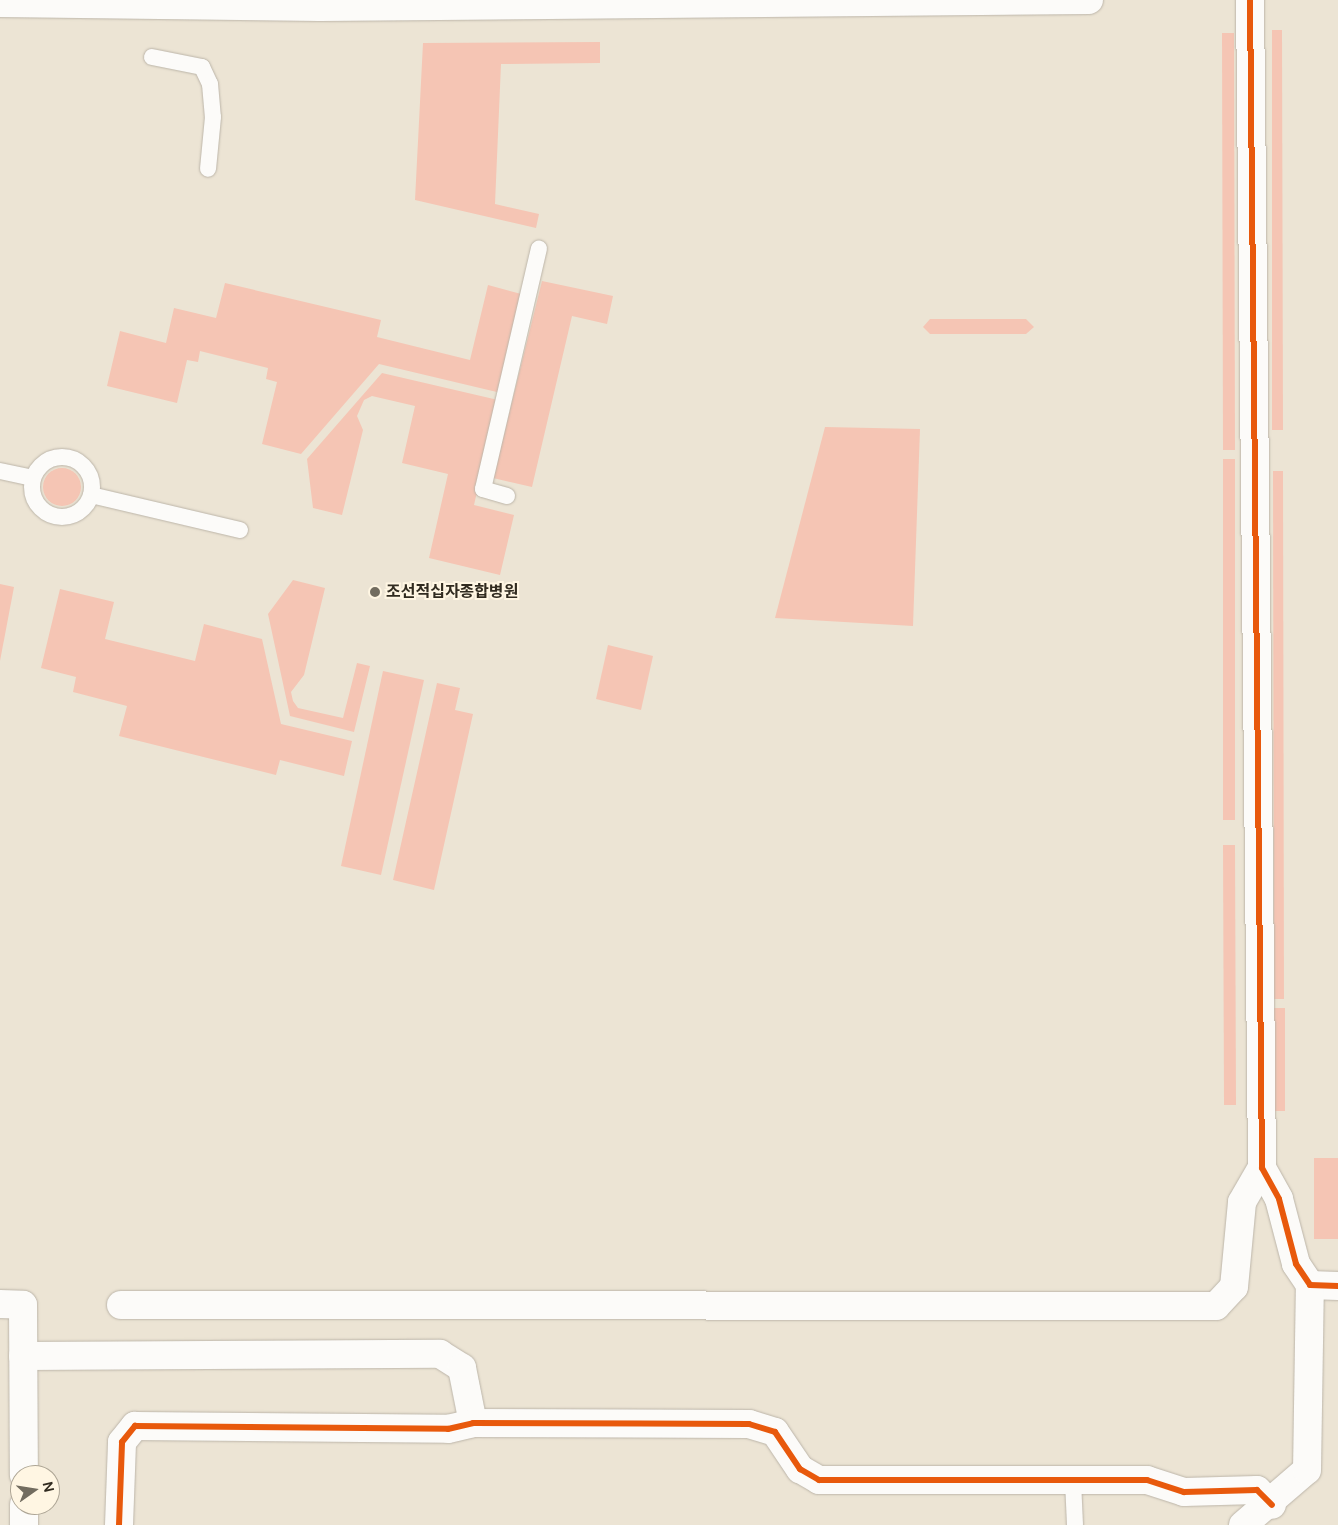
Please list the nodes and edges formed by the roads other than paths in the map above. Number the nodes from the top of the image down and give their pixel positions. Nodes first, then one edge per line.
1 (1089, 0) edge
2 (1250, 0) edge
3 (952, 1) edge
4 (0, 3) edge
5 (152, 57) dead end
6 (208, 169) dead end
7 (539, 248) dead end
8 (0, 471) edge
9 (32, 478) junction
10 (92, 495) junction
11 (508, 496) dead end
12 (240, 530) dead end
13 (1262, 1168) junction
14 (1310, 1285) junction
15 (1338, 1286) edge
16 (0, 1304) edge
17 (122, 1305) dead end
18 (22, 1356) junction
19 (473, 1423) junction
20 (24, 1465) edge
21 (1073, 1481) junction
22 (1272, 1504) junction
23 (119, 1525) edge
24 (1075, 1525) edge
25 (1243, 1525) edge

1 - 3 street
2 - 13 street
3 - 4 street
5 - 6 lane
7 - 11 lane
8 - 9 lane
9 - 10 lane
9 - 10 lane
10 - 12 lane
13 - 14 street
13 - 17 street
14 - 15 street
14 - 22 street
16 - 18 street
18 - 19 street
18 - 20 street
19 - 21 street
19 - 23 street
21 - 22 street
21 - 24 lane
22 - 25 street

